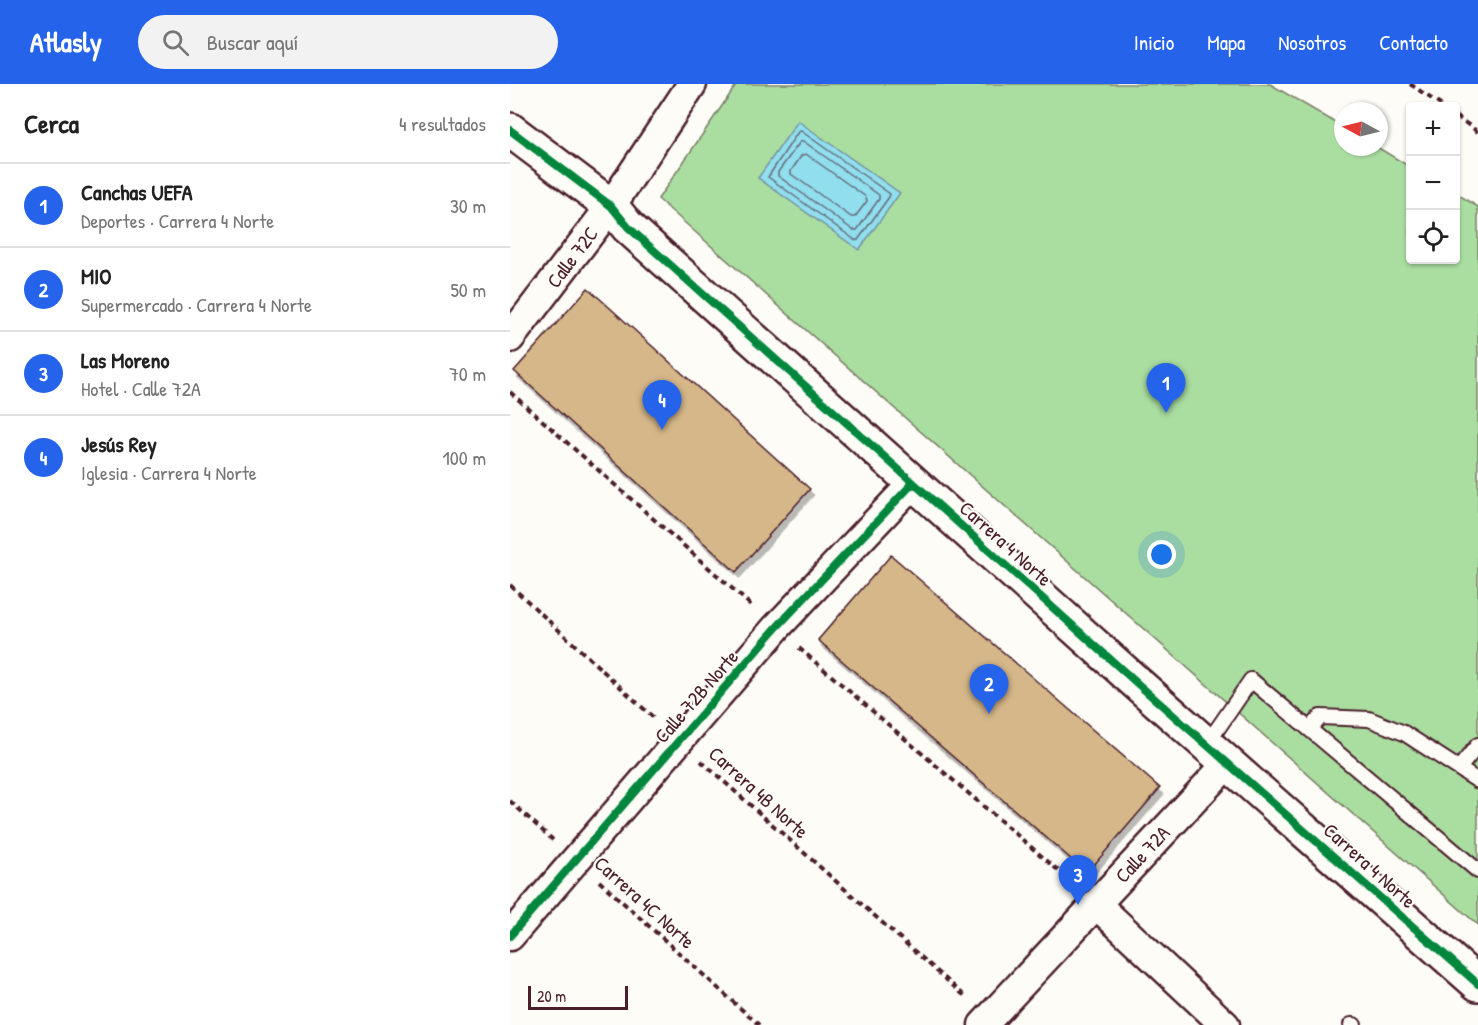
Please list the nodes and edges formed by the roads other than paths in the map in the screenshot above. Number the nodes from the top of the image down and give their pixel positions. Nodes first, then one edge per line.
1 (692, 84) edge
2 (510, 130) edge
3 (611, 206) junction
4 (510, 338) edge
5 (913, 483) junction
6 (1309, 729) junction
7 (1478, 746) edge
8 (1217, 754) junction
9 (1460, 767) junction
10 (1478, 781) edge
11 (1478, 871) edge
12 (1096, 903) junction
13 (510, 936) edge
14 (1478, 984) edge
15 (987, 1022) edge
16 (1225, 1025) edge

1 - 3 street, Calle 72C
2 - 3 street, Carrera 4 Norte
3 - 4 street, Calle 72C
3 - 5 street, Carrera 4 Norte
5 - 8 street, Carrera 4 Norte
5 - 13 street, Calle 72B Norte
6 - 8 lane
6 - 9 lane
6 - 11 lane
7 - 9 lane
8 - 12 street, Calle 72A
8 - 14 street, Carrera 4 Norte
9 - 10 lane
12 - 15 street, Calle 72A
12 - 16 street

